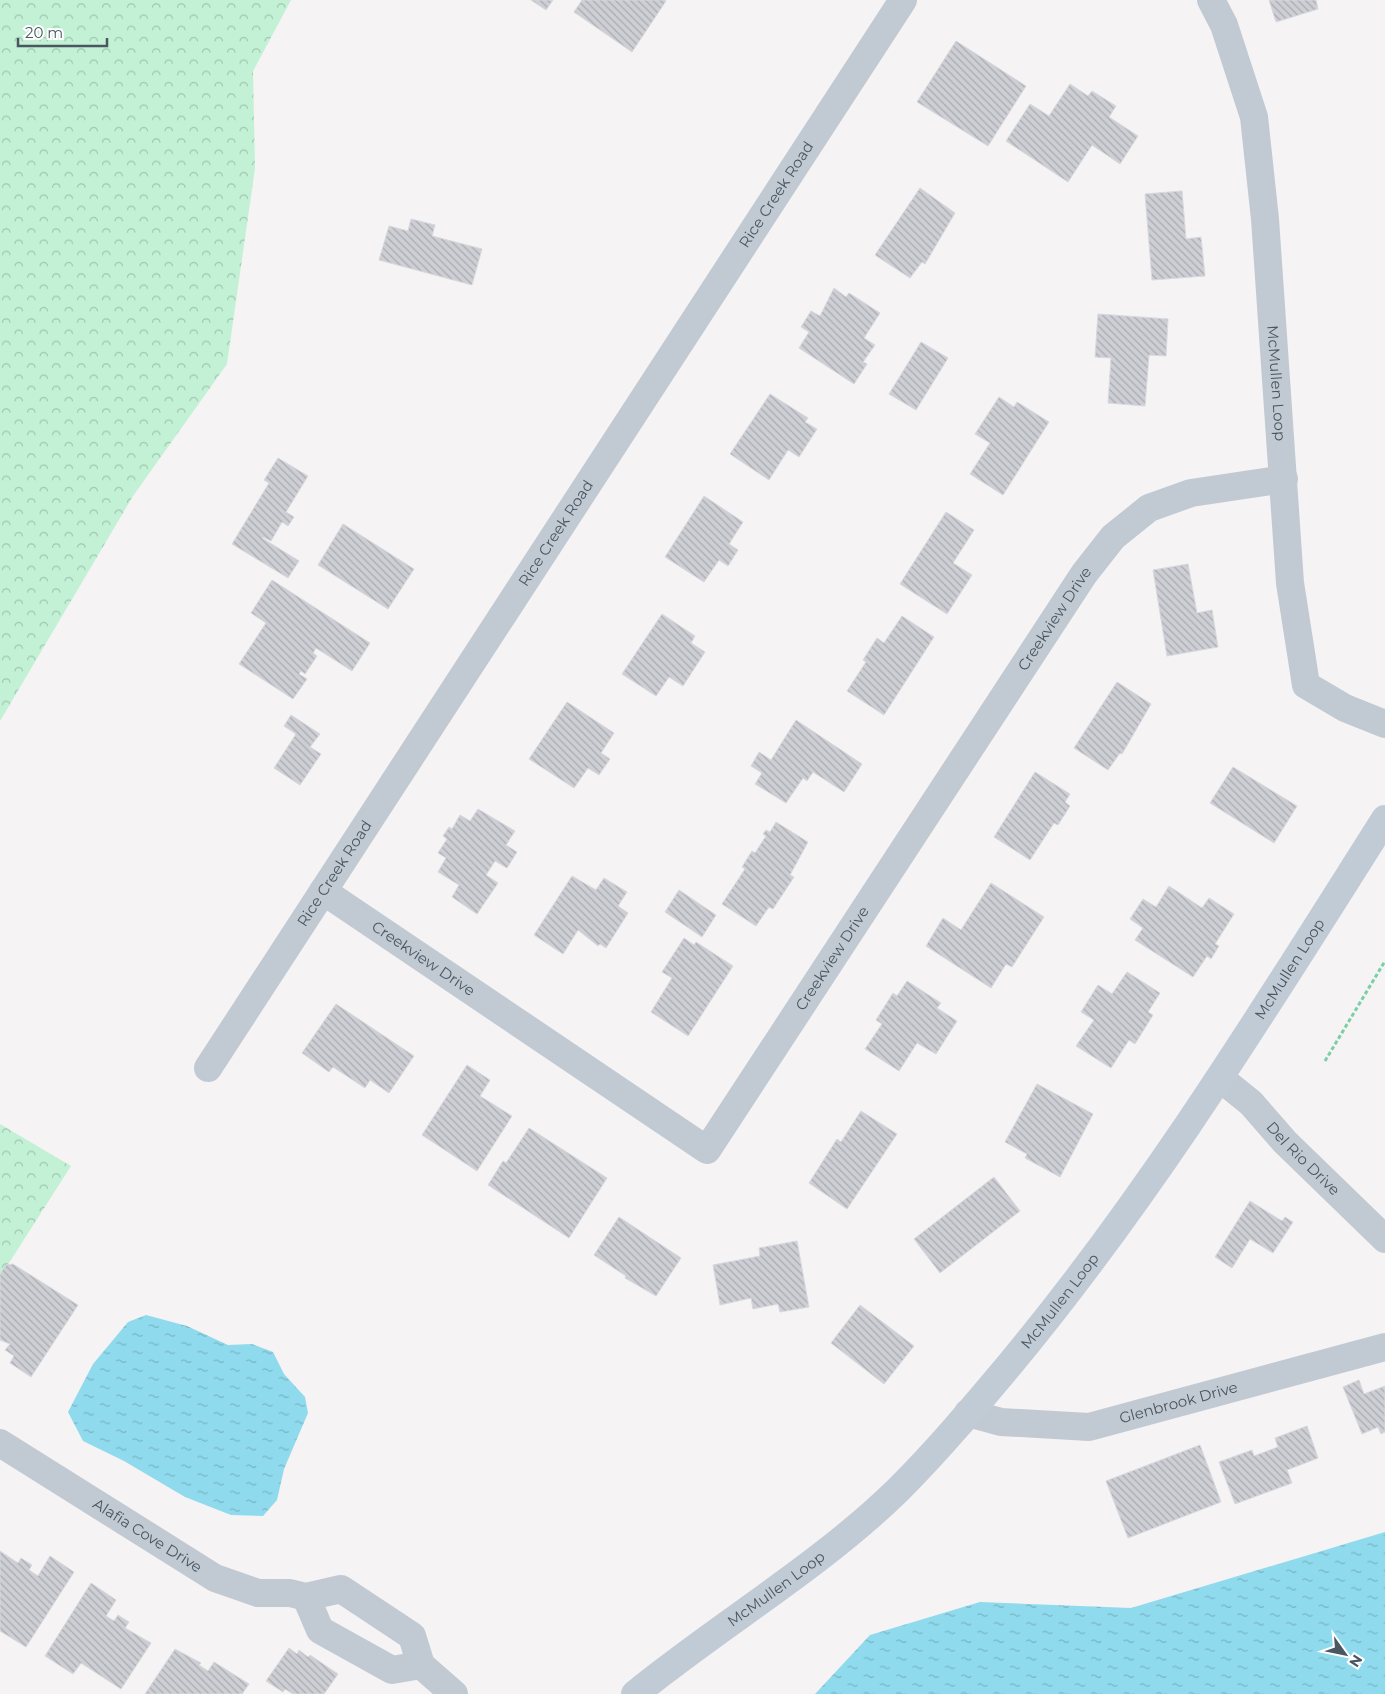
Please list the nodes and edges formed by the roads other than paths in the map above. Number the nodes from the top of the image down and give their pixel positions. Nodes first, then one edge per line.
1 (903, 0) edge
2 (1211, 0) edge
3 (1284, 479) junction
4 (1385, 724) edge
5 (1385, 819) edge
6 (323, 891) junction
7 (208, 1068) dead end
8 (1220, 1078) junction
9 (1385, 1239) edge
10 (1385, 1347) edge
11 (968, 1414) junction
12 (0, 1443) edge
13 (306, 1596) junction
14 (379, 1613) junction
15 (357, 1650) junction
16 (421, 1665) junction
17 (454, 1694) edge
18 (635, 1694) edge

1 - 6 street, Rice Creek Road
2 - 3 street, McMullen Loop
3 - 4 street, McMullen Loop
3 - 6 street, Creekview Drive
5 - 8 street, McMullen Loop
6 - 7 street, Rice Creek Road
8 - 9 street, Del Rio Drive
8 - 11 street, McMullen Loop
10 - 11 street, Glenbrook Drive
11 - 18 street, McMullen Loop
12 - 13 street, Alafia Cove Drive
13 - 14 street, Alafia Cove Drive
13 - 15 street
14 - 15 street
14 - 16 street, Alafia Cove Drive
15 - 16 street
16 - 17 street

